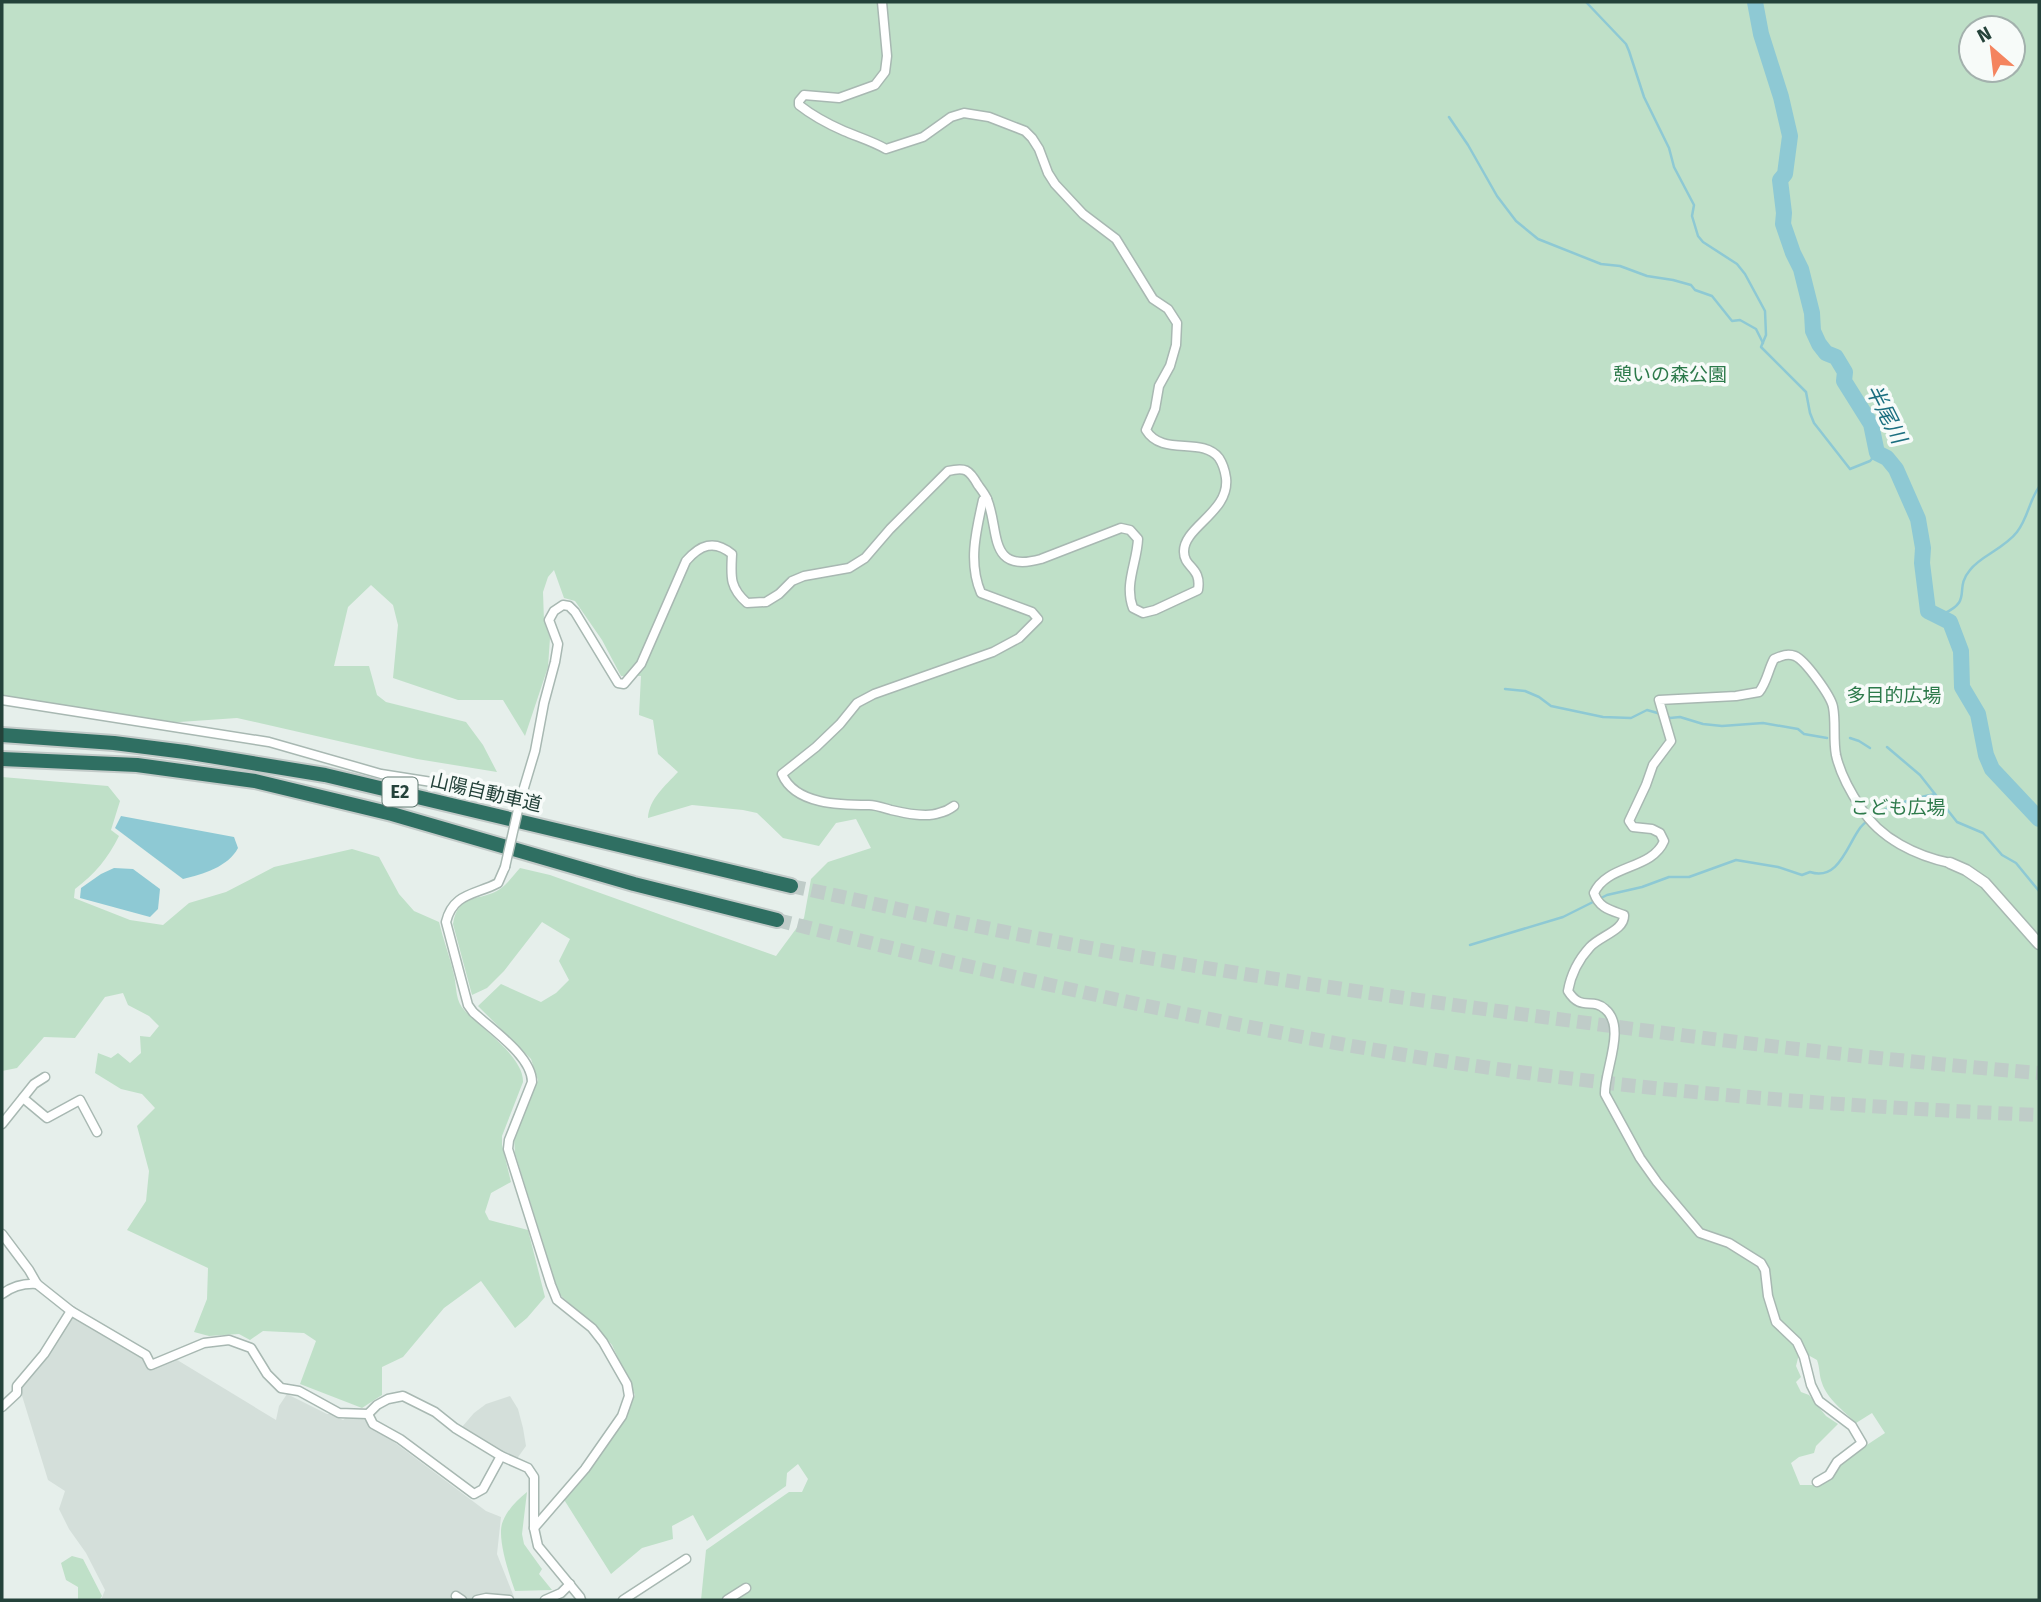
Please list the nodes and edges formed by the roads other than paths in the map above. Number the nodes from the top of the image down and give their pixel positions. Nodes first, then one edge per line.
1 (882, 2) edge
2 (987, 499) junction
3 (2, 701) edge
4 (2, 735) edge
5 (2, 759) edge
6 (520, 798) junction
7 (954, 806) dead end
8 (1950, 863) joint
9 (791, 886) tunnel mouth
10 (777, 920) tunnel mouth
11 (2039, 944) edge
12 (44, 1077) dead end
13 (23, 1098) junction
14 (2, 1124) edge
15 (97, 1132) dead end
16 (2, 1234) edge
17 (37, 1284) junction
18 (2, 1294) edge
19 (71, 1311) junction
20 (2, 1407) edge
21 (368, 1414) junction
22 (501, 1456) junction
23 (1818, 1482) dead end
24 (534, 1528) junction
25 (686, 1559) dead end
26 (570, 1584) junction
27 (746, 1588) dead end
28 (477, 1600) edge
29 (509, 1600) edge
30 (545, 1600) edge
31 (581, 1600) edge
32 (623, 1600) edge
33 (727, 1600) edge

1 - 2 street
2 - 6 street
2 - 7 street
3 - 6 street
4 - 9 highway, 山陽自動車道 / E2
5 - 10 highway, E2
6 - 24 street, bridge
8 - 11 street
8 - 23 street
12 - 13 street
13 - 14 street
13 - 15 street
16 - 17 street
17 - 18 street
17 - 19 street
19 - 20 street
19 - 21 street
21 - 22 street
21 - 22 street
22 - 24 street
24 - 26 street
25 - 32 street
26 - 30 street
26 - 31 street
27 - 33 street
28 - 29 street

